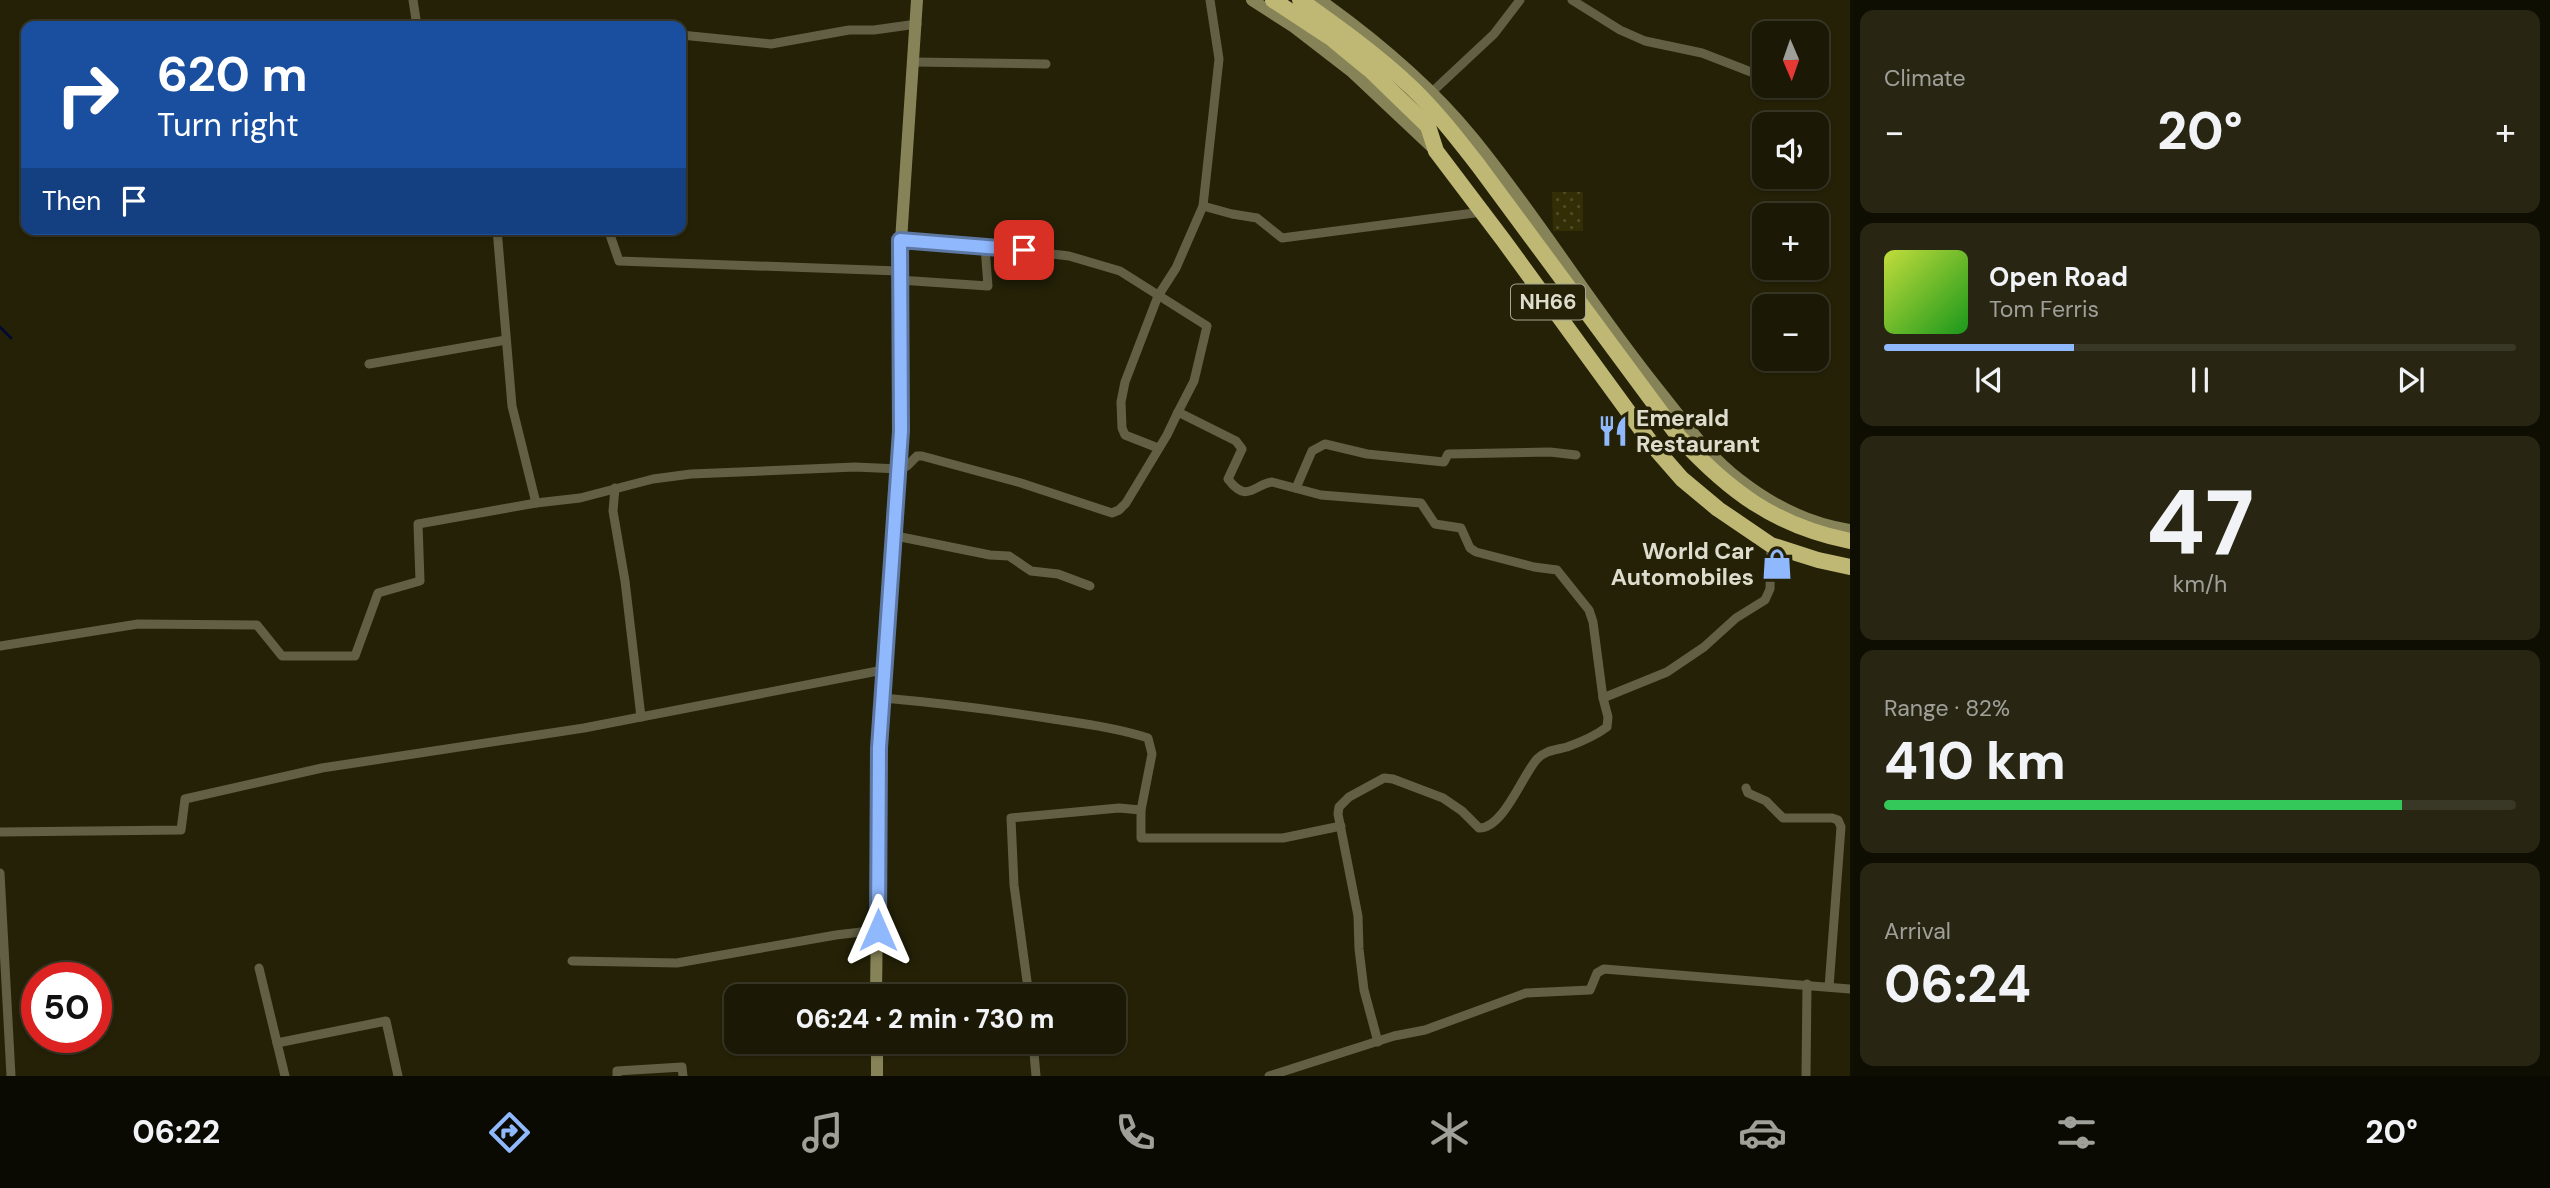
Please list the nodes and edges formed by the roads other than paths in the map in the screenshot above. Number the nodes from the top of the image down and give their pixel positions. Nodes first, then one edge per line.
1 (413, 0) edge
2 (918, 0) edge
3 (1210, 0) edge
4 (1252, 0) edge
5 (1273, 0) edge
6 (1300, 0) edge
7 (1320, 0) edge
8 (1520, 0) edge
9 (1572, 0) edge
10 (416, 21) edge
11 (917, 24) junction
12 (686, 35) edge
13 (915, 62) junction
14 (1046, 64) dead end
15 (1752, 72) edge
16 (1432, 92) junction
17 (1436, 150) junction
18 (1203, 206) junction
19 (1483, 212) junction
20 (497, 235) edge
21 (610, 235) edge
22 (900, 240) junction
23 (985, 247) junction
24 (899, 275) junction
25 (1158, 296) junction
26 (506, 340) junction
27 (369, 364) dead end
28 (1178, 412) junction
29 (1158, 448) junction
30 (1576, 455) dead end
31 (899, 469) junction
32 (615, 488) junction
33 (1296, 488) junction
34 (537, 503) junction
35 (1850, 530) edge
36 (896, 536) junction
37 (1850, 541) edge
38 (1771, 545) junction
39 (1850, 567) edge
40 (1090, 586) dead end
41 (0, 646) edge
42 (883, 670) junction
43 (883, 698) junction
44 (1603, 698) junction
45 (641, 717) junction
46 (1746, 788) dead end
47 (1141, 810) junction
48 (1341, 826) junction
49 (0, 832) edge
50 (0, 873) edge
51 (878, 930) junction
52 (572, 961) dead end
53 (259, 968) dead end
54 (876, 984) edge
55 (1026, 984) edge
56 (1807, 984) junction
57 (1829, 987) junction
58 (1850, 989) edge
59 (1378, 1042) junction
60 (277, 1043) junction
61 (877, 1054) edge
62 (1034, 1054) edge
63 (11, 1076) edge
64 (285, 1076) edge
65 (398, 1076) edge
66 (617, 1076) edge
67 (683, 1076) edge
68 (877, 1076) edge
69 (1036, 1076) edge
70 (1269, 1076) edge
71 (1806, 1076) edge

1 - 10 street
2 - 11 main road
3 - 18 street
4 - 17 main road
5 - 17 highway, NH66
6 - 37 highway, NH66
7 - 16 main road
8 - 16 street
9 - 15 street
11 - 12 street
11 - 13 main road
13 - 14 street
13 - 22 main road
16 - 35 main road
17 - 19 highway, NH66
18 - 19 street
18 - 25 street
19 - 38 highway, NH66
20 - 26 street
21 - 24 street
22 - 23 street
22 - 24 main road
23 - 24 street
23 - 25 street
24 - 31 main road
25 - 28 street
25 - 29 street
26 - 27 street
26 - 34 street
28 - 29 street
28 - 33 street
29 - 31 street
30 - 33 street
31 - 32 street
31 - 36 main road
32 - 34 street
32 - 45 street
33 - 44 street
34 - 41 street
36 - 40 street
36 - 42 main road
38 - 39 highway, NH66
38 - 44 street
42 - 43 main road
42 - 45 street
43 - 47 street
43 - 51 main road
44 - 48 street
45 - 49 street
46 - 57 street
47 - 48 street
47 - 55 street
48 - 59 street
50 - 63 street
51 - 52 street
51 - 54 main road
53 - 60 street
56 - 57 street
56 - 59 street
56 - 71 street
57 - 58 street
59 - 70 street
60 - 64 street
60 - 65 street
61 - 68 main road
62 - 69 street
66 - 67 street

